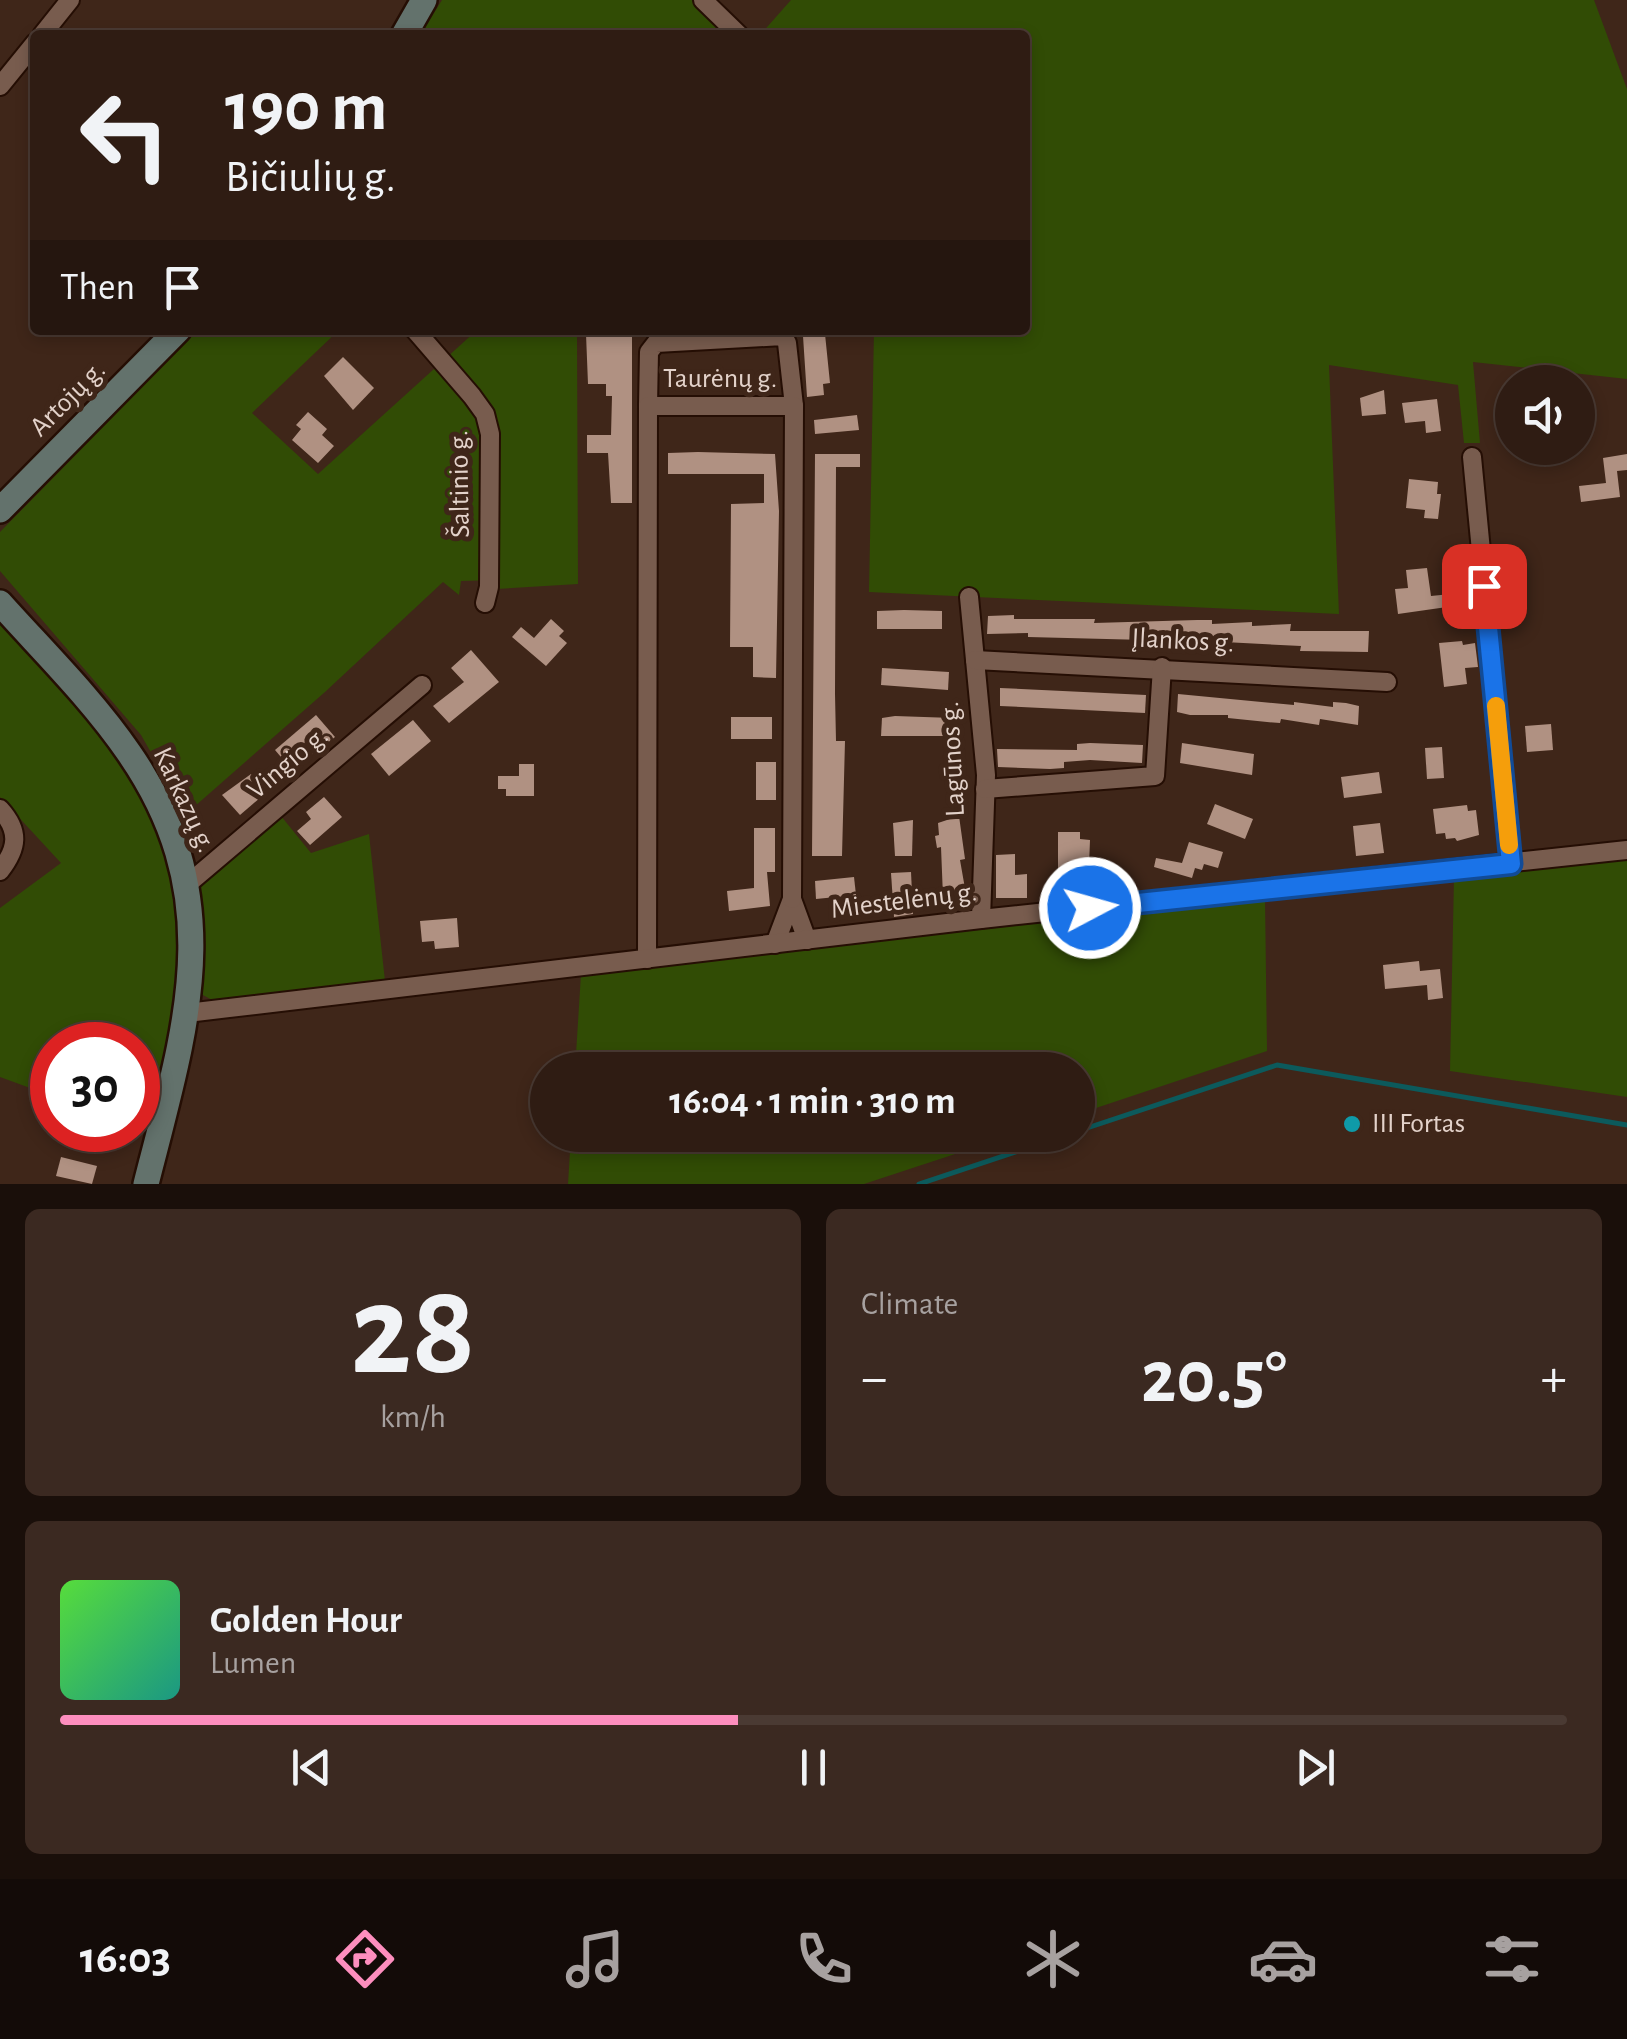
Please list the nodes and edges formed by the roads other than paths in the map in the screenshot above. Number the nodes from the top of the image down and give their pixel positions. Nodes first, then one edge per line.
1 (70, 0) edge
2 (424, 0) edge
3 (704, 0) edge
4 (46, 30) edge
5 (407, 30) edge
6 (734, 30) edge
7 (30, 49) edge
8 (0, 86) edge
9 (173, 335) edge
10 (418, 335) edge
11 (648, 406) junction
12 (794, 406) junction
13 (1472, 457) dead end
14 (0, 510) edge
15 (969, 597) dead end
16 (0, 602) edge
17 (485, 602) dead end
18 (975, 660) junction
19 (1162, 667) junction
20 (1387, 682) dead end
21 (422, 686) dead end
22 (985, 789) junction
23 (0, 808) edge
24 (1627, 850) edge
25 (1511, 864) junction
26 (0, 871) edge
27 (188, 883) junction
28 (792, 899) junction
29 (981, 919) junction
30 (808, 940) junction
31 (775, 944) junction
32 (648, 959) junction
33 (188, 1013) junction
34 (146, 1184) edge

1 - 4 street
2 - 5 main road
3 - 6 street
7 - 8 street
9 - 14 main road, Artojų g.
10 - 17 street, Šaltinio g.
11 - 12 street, Taurėnų g.
11 - 12 street
11 - 32 street, Taurėnų g.
12 - 28 street, Taurėnų g.
13 - 25 street
15 - 18 street, Lagūnos g.
16 - 27 main road, Karkazų g.
18 - 19 street, Įlankos g.
18 - 22 street, Lagūnos g.
19 - 20 street, Įlankos g.
19 - 22 street
21 - 27 street, Vingio g.
22 - 29 street, Lagūnos g.
23 - 26 street
24 - 25 street, Miestelėnų g.
25 - 29 street, Miestelėnų g.
27 - 33 main road, Karkazų g.
28 - 30 street, Taurėnų g.
28 - 31 street, Taurėnų g.
29 - 30 street, Miestelėnų g.
30 - 31 street, Miestelėnų g.
31 - 32 street, Miestelėnų g.
32 - 33 street, Miestelėnų g.
33 - 34 main road, Karkazų g.

